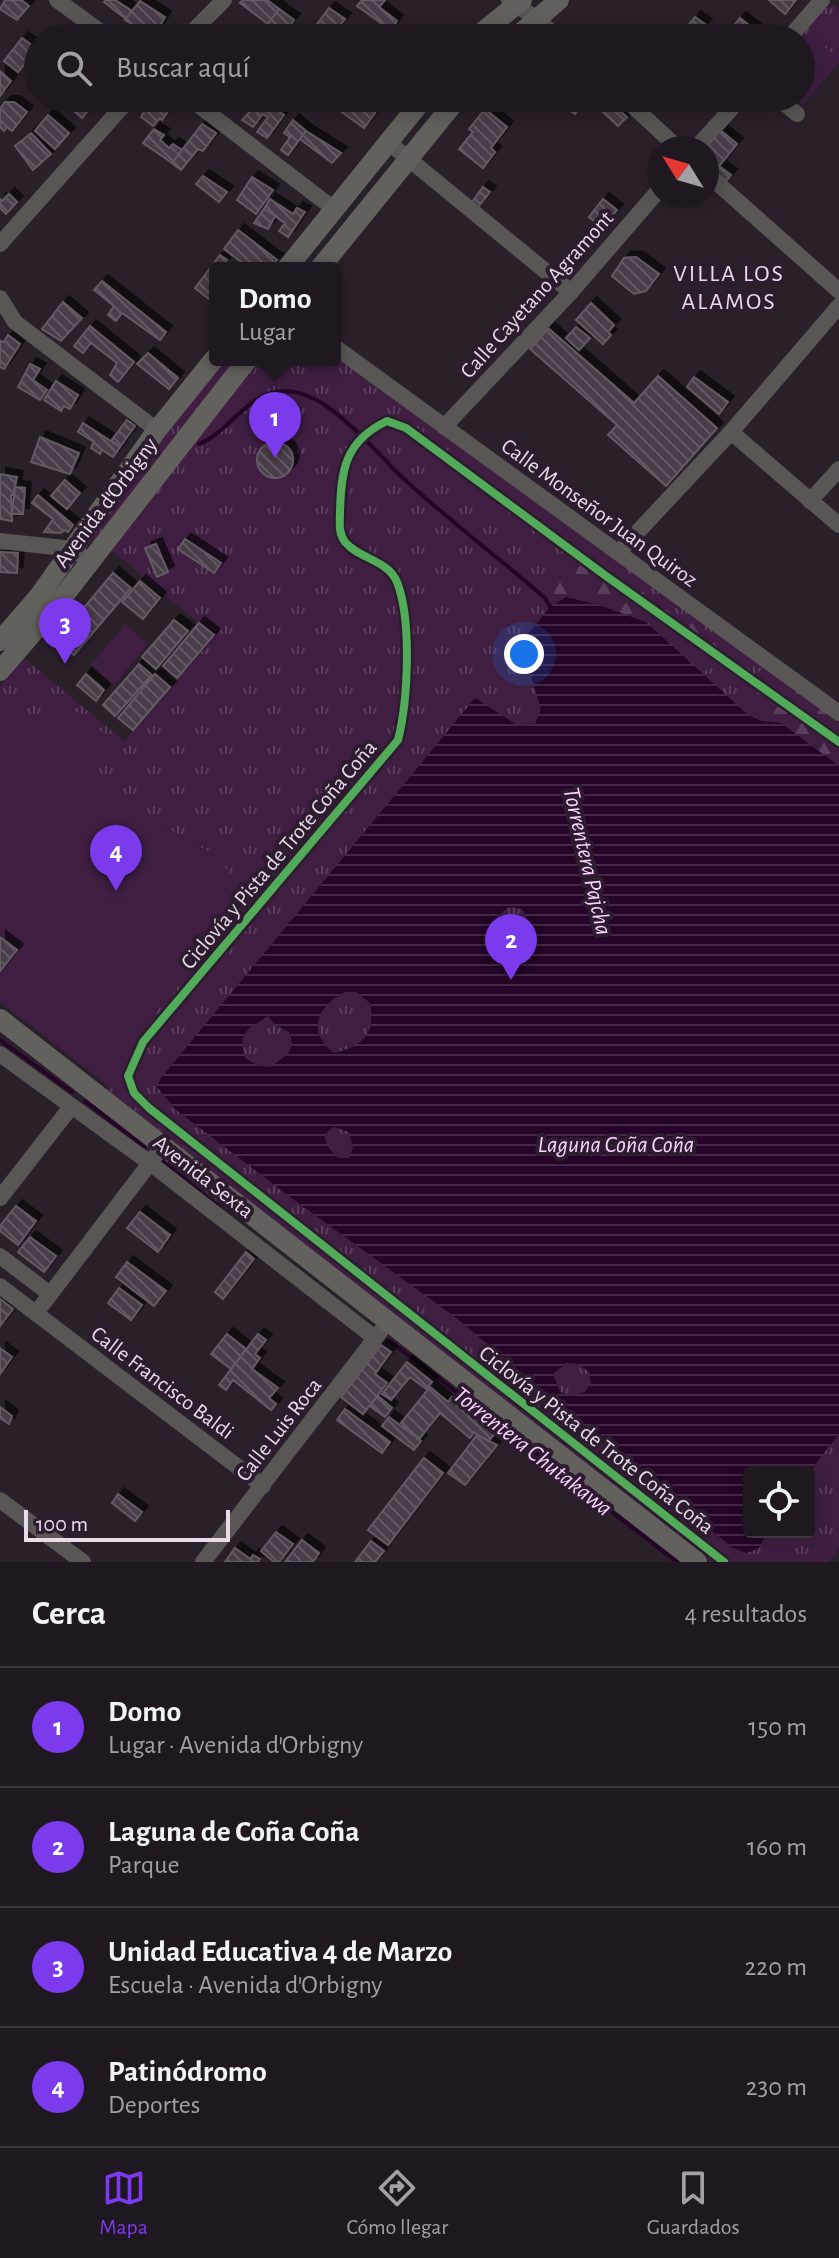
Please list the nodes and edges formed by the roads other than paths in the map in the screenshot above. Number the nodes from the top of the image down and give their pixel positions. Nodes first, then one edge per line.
1 (57, 0) edge
2 (224, 0) edge
3 (559, 0) edge
4 (822, 0) edge
5 (515, 2) edge
6 (537, 19) junction
7 (90, 24) edge
8 (200, 24) edge
9 (491, 24) edge
10 (531, 24) edge
11 (543, 24) edge
12 (801, 24) edge
13 (118, 112) edge
14 (207, 112) edge
15 (413, 112) edge
16 (446, 112) edge
17 (639, 112) edge
18 (728, 112) edge
19 (795, 112) edge
20 (797, 114) dead end
21 (665, 136) edge
22 (707, 136) edge
23 (388, 142) junction
24 (408, 158) junction
25 (719, 185) edge
26 (647, 204) edge
27 (334, 209) junction
28 (0, 244) edge
29 (292, 262) edge
30 (325, 262) edge
31 (839, 291) edge
32 (571, 292) junction
33 (0, 298) edge
34 (839, 306) edge
35 (341, 351) edge
36 (209, 365) edge
37 (242, 366) edge
38 (444, 427) junction
39 (157, 430) junction
40 (731, 432) junction
41 (839, 469) edge
42 (810, 501) junction
43 (839, 525) edge
44 (0, 541) edge
45 (618, 553) junction
46 (81, 555) junction
47 (0, 641) edge
48 (0, 671) edge
49 (839, 713) edge
50 (0, 1019) edge
51 (0, 1054) edge
52 (71, 1107) junction
53 (156, 1155) junction
54 (0, 1198) edge
55 (0, 1256) edge
56 (0, 1286) edge
57 (50, 1294) junction
58 (36, 1313) junction
59 (382, 1330) junction
60 (263, 1486) junction
61 (0, 1500) edge
62 (83, 1562) edge
63 (203, 1562) edge
64 (697, 1562) edge

1 - 7 street
2 - 8 street
3 - 6 main road
4 - 12 street
5 - 6 street
5 - 9 main road
6 - 10 main road
6 - 11 street
13 - 28 street
14 - 27 street
15 - 23 main road
16 - 24 main road
17 - 21 street
18 - 22 street
19 - 20 street
23 - 24 street
23 - 27 main road
24 - 30 main road
24 - 32 street
25 - 31 street
26 - 32 street, Calle Cayetano Agramont
27 - 29 main road
32 - 38 street, Calle Cayetano Agramont
33 - 39 street
34 - 40 street
35 - 38 street, Calle Monseñor Juan Quiroz
36 - 39 main road, Avenida d'Orbigny
37 - 46 main road, Avenida d'Orbigny
38 - 45 street, Calle Monseñor Juan Quiroz
39 - 46 main road, Avenida d'Orbigny
40 - 42 street
40 - 45 street
41 - 42 street
42 - 43 street
44 - 46 street
45 - 49 street, Calle Monseñor Juan Quiroz
46 - 47 main road, Avenida d'Orbigny
46 - 48 main road, Avenida d'Orbigny
50 - 53 main road, Avenida Sexta
51 - 52 street, Avenida Sexta
52 - 53 street, Avenida Sexta
52 - 54 street
53 - 57 street
53 - 59 main road, Avenida Sexta
55 - 57 street
56 - 58 street, Calle Francisco Baldi
57 - 58 street
58 - 60 street, Calle Francisco Baldi
59 - 60 street, Calle Luis Roca
59 - 64 main road, Avenida Sexta
60 - 63 street, Calle Luis Roca
61 - 62 street

